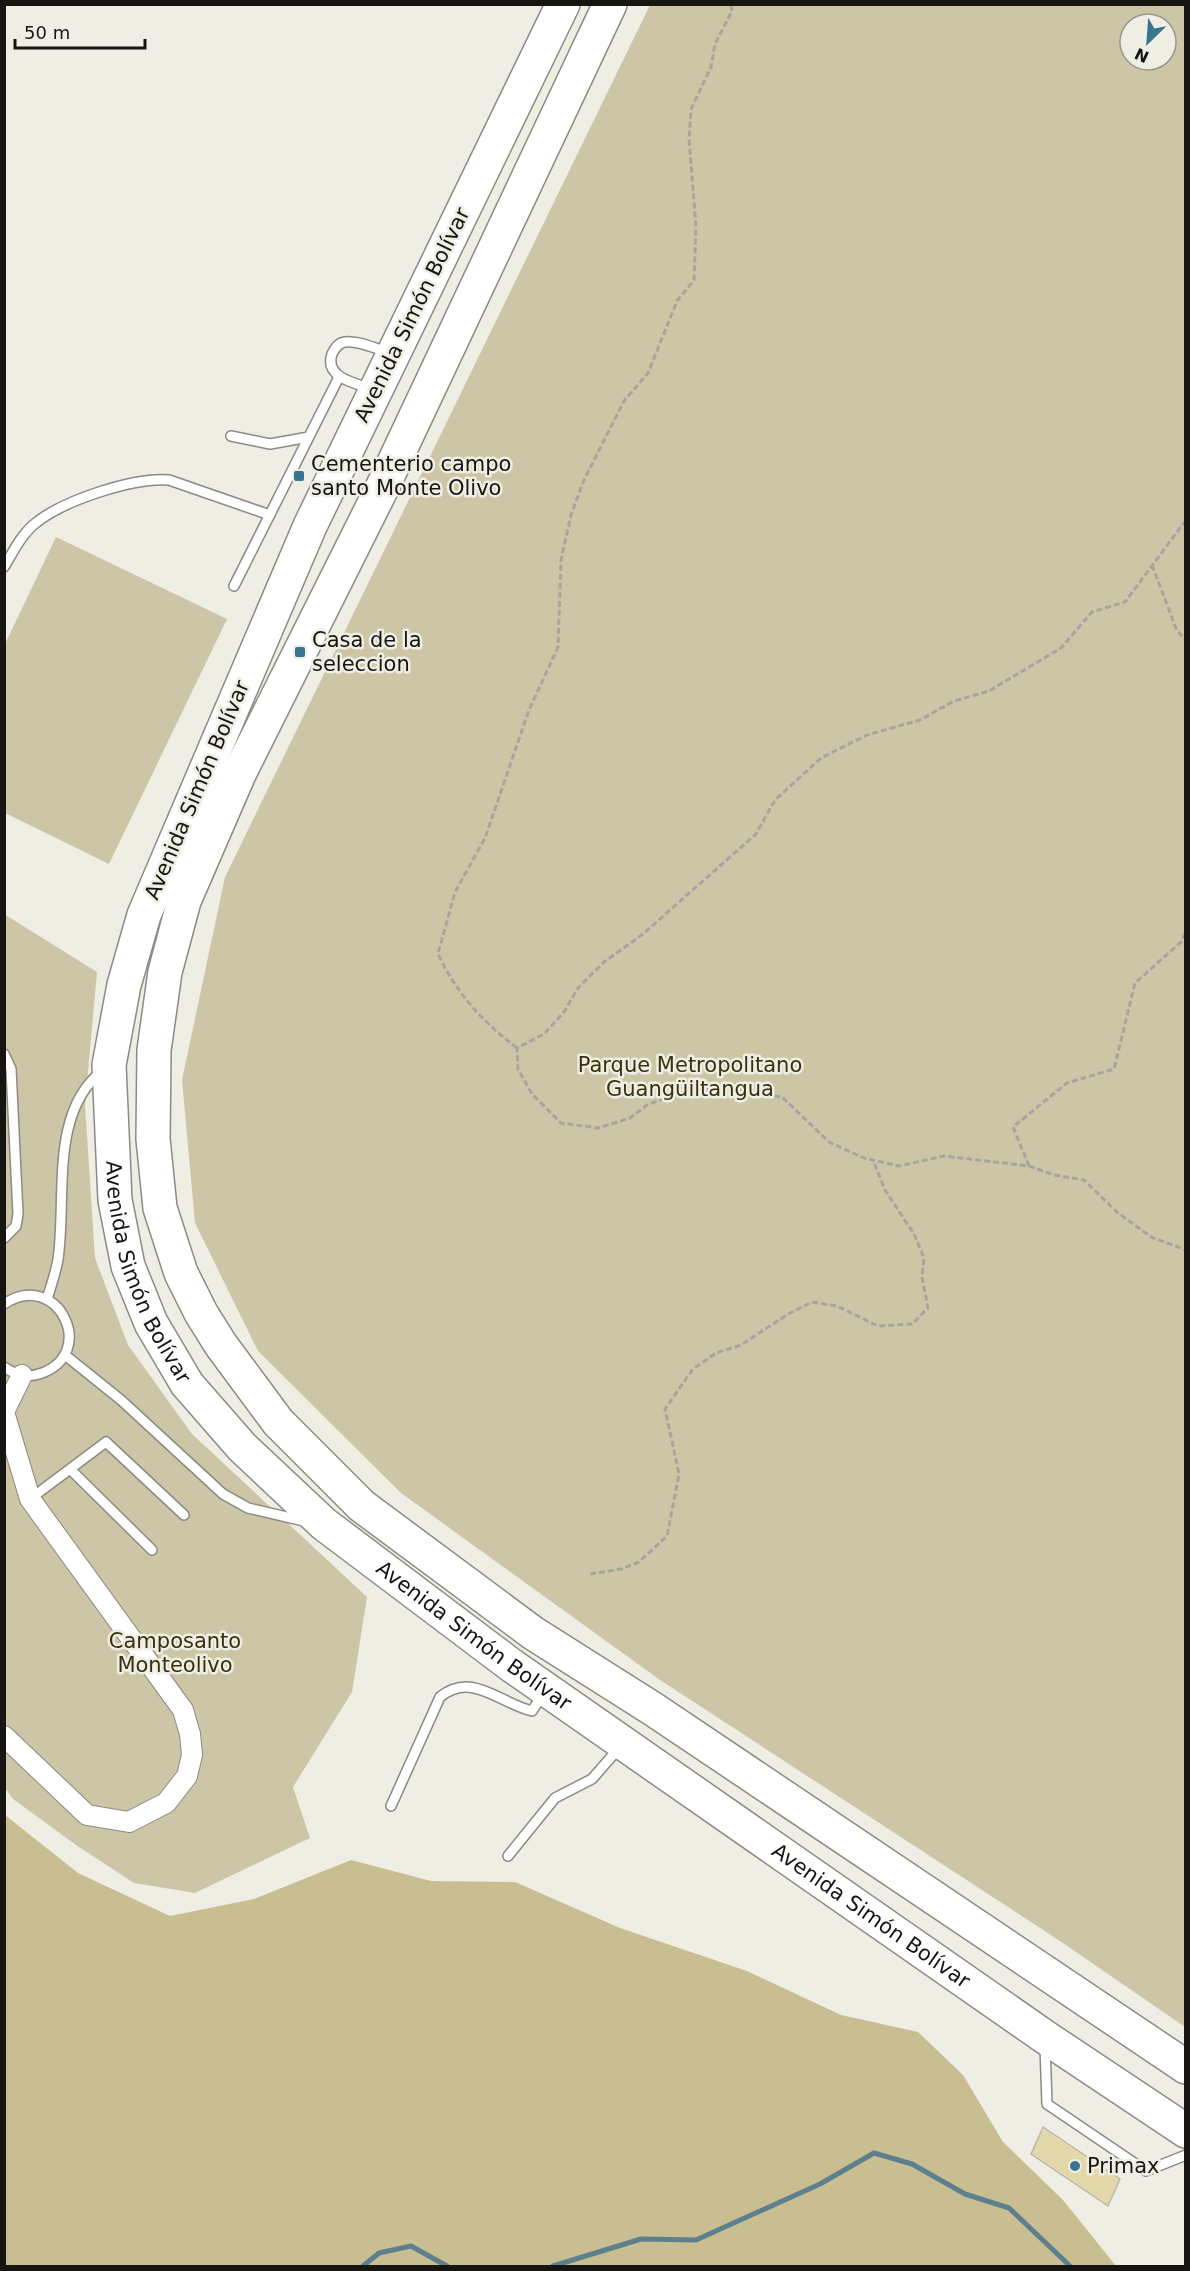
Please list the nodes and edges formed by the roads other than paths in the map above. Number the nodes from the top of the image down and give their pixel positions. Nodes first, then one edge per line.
1 (563, 4) edge
2 (610, 4) edge
3 (415, 306) junction
4 (457, 324) junction
5 (393, 354) junction
6 (339, 377) junction
7 (375, 390) junction
8 (231, 436) dead end
9 (309, 437) junction
10 (270, 515) junction
11 (4, 567) edge
12 (234, 586) dead end
13 (4, 1054) edge
14 (109, 1065) junction
15 (4, 1238) edge
16 (7, 1299) edge
17 (47, 1299) junction
18 (65, 1355) junction
19 (13, 1371) edge
20 (4, 1412) edge
21 (71, 1470) junction
22 (30, 1499) junction
23 (184, 1515) dead end
24 (324, 1524) junction
25 (152, 1550) dead end
26 (546, 1689) junction
27 (4, 1736) edge
28 (624, 1743) junction
29 (391, 1806) dead end
30 (508, 1856) dead end
31 (1045, 2037) junction
32 (1185, 2067) edge
33 (1185, 2131) edge
34 (1185, 2155) edge

1 - 3 highway, Avenida Simón Bolívar
2 - 4 highway, Avenida Simón Bolívar
3 - 4 highway
3 - 5 highway, Avenida Simón Bolívar
4 - 32 highway, Avenida Simón Bolívar
5 - 6 lane
5 - 7 highway, Avenida Simón Bolívar
6 - 7 lane
6 - 9 lane
7 - 14 highway, Avenida Simón Bolívar
8 - 9 lane
9 - 10 lane
10 - 11 lane
10 - 12 lane
13 - 15 lane
14 - 17 lane
14 - 24 highway, Avenida Simón Bolívar
16 - 17 lane
17 - 18 lane
18 - 19 lane
18 - 24 lane
19 - 20 street
20 - 22 street
21 - 22 lane
21 - 23 lane
21 - 25 lane
22 - 27 street
24 - 26 highway, Avenida Simón Bolívar
26 - 28 highway, Avenida Simón Bolívar
26 - 29 lane
28 - 30 lane
28 - 31 highway, Avenida Simón Bolívar
31 - 33 highway, Avenida Simón Bolívar
31 - 34 lane

